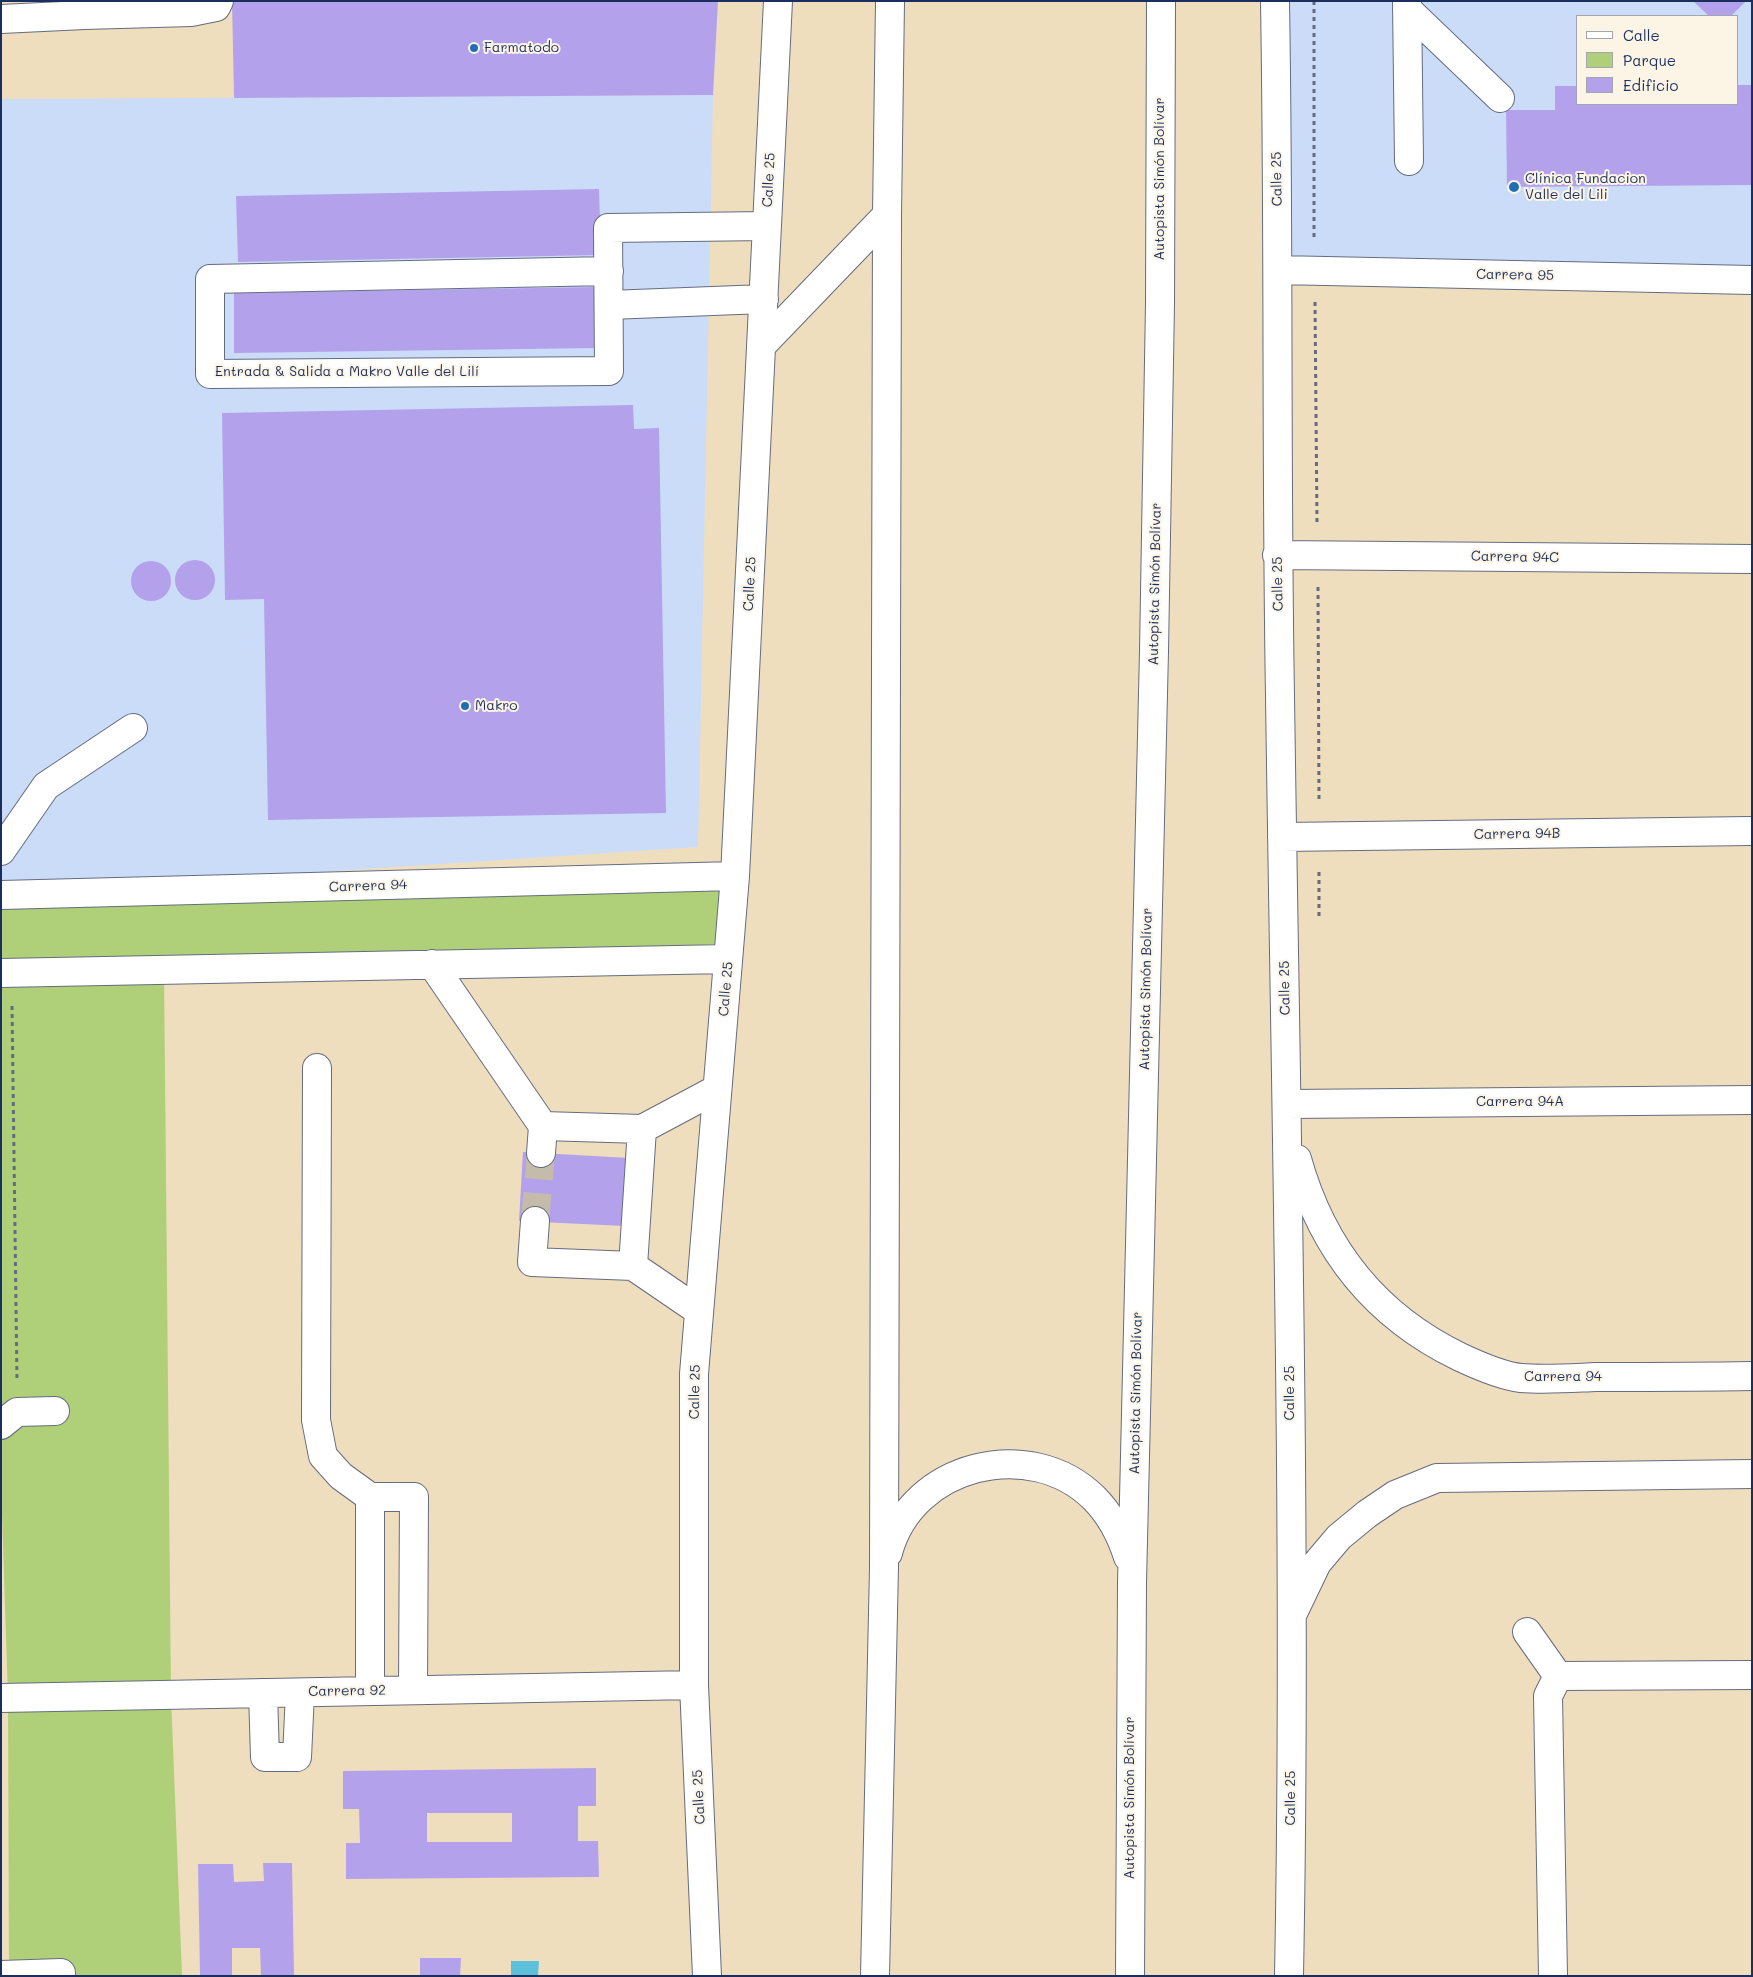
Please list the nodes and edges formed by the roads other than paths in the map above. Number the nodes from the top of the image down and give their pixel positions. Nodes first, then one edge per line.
1 (220, 1) edge
2 (778, 1) edge
3 (890, 1) edge
4 (1160, 1) edge
5 (1275, 1) edge
6 (1407, 5) edge
7 (1, 19) edge
8 (1500, 98) dead end
9 (1409, 161) dead end
10 (887, 215) junction
11 (767, 226) junction
12 (1278, 270) junction
13 (609, 271) junction
14 (1752, 280) edge
15 (764, 299) junction
16 (609, 305) junction
17 (762, 345) junction
18 (1277, 555) junction
19 (1752, 559) edge
20 (133, 728) dead end
21 (1752, 831) edge
22 (1282, 837) junction
23 (1, 851) edge
24 (735, 876) junction
25 (1, 895) edge
26 (728, 960) junction
27 (432, 964) junction
28 (7, 973) edge
29 (317, 1068) dead end
30 (718, 1089) junction
31 (1752, 1100) edge
32 (1288, 1104) junction
33 (543, 1126) junction
34 (642, 1129) junction
35 (541, 1153) tunnel mouth
36 (535, 1222) tunnel mouth
37 (633, 1266) junction
38 (699, 1311) junction
39 (1752, 1376) edge
40 (55, 1411) dead end
41 (9, 1418) edge
42 (1752, 1474) edge
43 (370, 1497) junction
44 (884, 1568) junction
45 (1132, 1584) junction
46 (1291, 1617) junction
47 (1527, 1632) dead end
48 (1752, 1675) edge
49 (1558, 1676) junction
50 (694, 1684) junction
51 (413, 1690) junction
52 (370, 1691) junction
53 (263, 1693) junction
54 (300, 1693) junction
55 (1, 1698) edge
56 (61, 1973) dead end
57 (1, 1974) edge
58 (707, 1976) edge
59 (875, 1976) edge
60 (1130, 1976) edge
61 (1288, 1976) edge
62 (1553, 1976) edge

1 - 7 main road
2 - 11 main road, Calle 25
3 - 10 main road
4 - 45 main road, Autopista Simón Bolívar
5 - 12 main road, Calle 25
6 - 8 main road
6 - 9 main road
10 - 17 main road
10 - 44 main road
11 - 13 main road, Entrada & Salida a Makro Valle del Lilí
11 - 15 main road, Calle 25
12 - 14 main road, Carrera 95
12 - 18 main road, Calle 25
13 - 16 main road, Entrada & Salida a Makro Valle del Lilí
13 - 16 main road, Entrada & Salida a Makro Valle del Lilí
15 - 16 main road
15 - 17 main road, Calle 25
17 - 24 main road, Calle 25
18 - 19 main road, Carrera 94C
18 - 22 main road, Calle 25
20 - 23 main road
21 - 22 main road, Carrera 94B
22 - 32 main road, Calle 25
24 - 25 main road, Carrera 94
24 - 26 main road, Calle 25
26 - 27 main road
26 - 30 main road, Calle 25
27 - 28 main road
27 - 33 main road
29 - 43 main road
30 - 34 main road
30 - 38 main road, Calle 25
31 - 32 main road, Carrera 94A
32 - 39 main road, Carrera 94
32 - 46 main road, Calle 25
33 - 34 main road
33 - 35 main road
34 - 37 main road
36 - 37 main road
37 - 38 main road
38 - 50 main road, Calle 25
40 - 41 main road
42 - 46 main road
43 - 51 main road
43 - 52 main road
44 - 45 main road
44 - 59 main road
45 - 60 main road, Autopista Simón Bolívar
46 - 61 main road, Calle 25
47 - 49 main road
48 - 49 main road
49 - 62 main road
50 - 51 main road, Carrera 92
50 - 58 main road, Calle 25
51 - 52 main road, Carrera 92
52 - 54 main road, Carrera 92
53 - 54 main road, Carrera 92
53 - 54 main road
53 - 55 main road, Carrera 92
56 - 57 main road

